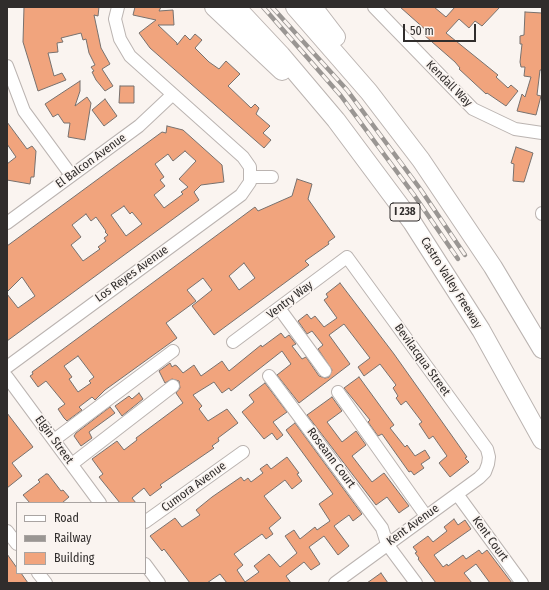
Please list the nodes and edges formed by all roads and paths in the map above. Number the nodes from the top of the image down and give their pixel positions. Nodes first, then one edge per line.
1 (118, 7) edge
2 (214, 7) edge
3 (236, 7) edge
4 (295, 7) edge
5 (313, 7) edge
6 (374, 7) edge
7 (7, 66) edge
8 (369, 92) junction
9 (172, 95) junction
10 (336, 120) junction
11 (542, 133) edge
12 (71, 175) junction
13 (251, 177) junction
14 (272, 177) dead end
15 (7, 223) edge
16 (347, 257) joint
17 (279, 308) junction
18 (233, 342) dead end
19 (542, 349) edge
20 (173, 351) dead end
21 (7, 367) edge
22 (325, 371) dead end
23 (269, 376) dead end
24 (7, 377) edge
25 (173, 386) dead end
26 (338, 392) dead end
27 (163, 405) dead end
28 (54, 440) junction
29 (542, 440) edge
30 (243, 452) dead end
31 (488, 464) joint
32 (73, 467) junction
33 (457, 494) junction
34 (99, 502) edge
35 (426, 516) junction
36 (146, 521) edge
37 (7, 530) edge
38 (16, 543) edge
39 (387, 544) junction
40 (146, 565) edge
41 (39, 574) edge
42 (46, 583) edge
43 (159, 583) edge
44 (335, 583) edge
45 (416, 583) edge
46 (522, 583) edge

1 - 9 street
2 - 10 highway
3 - 10 highway, Castro Valley Freeway / I 238
4 - 8 highway
5 - 8 highway
6 - 11 street, Kendall Way
7 - 12 street
8 - 19 highway
9 - 12 street, El Balcon Avenue
9 - 13 street
10 - 29 highway, Castro Valley Freeway / I 238
12 - 15 street, El Balcon Avenue
13 - 14 street
13 - 21 street, Los Reyes Avenue
16 - 17 street, Ventry Way
16 - 31 street, Bevilacqua Street
17 - 18 street, Ventry Way
17 - 22 street
20 - 28 street
23 - 39 street, Roseann Court
24 - 28 street, Elgin Street
25 - 32 street
26 - 35 street
27 - 32 street
28 - 32 street, Elgin Street
30 - 36 street, Cumora Avenue
31 - 33 street, Kent Avenue
32 - 34 street, Elgin Street
33 - 35 street, Kent Avenue
33 - 46 street, Kent Court
35 - 39 street, Kent Avenue
37 - 38 street
39 - 44 street, Kent Avenue
39 - 45 street, Roseann Court
40 - 43 street
41 - 42 street

